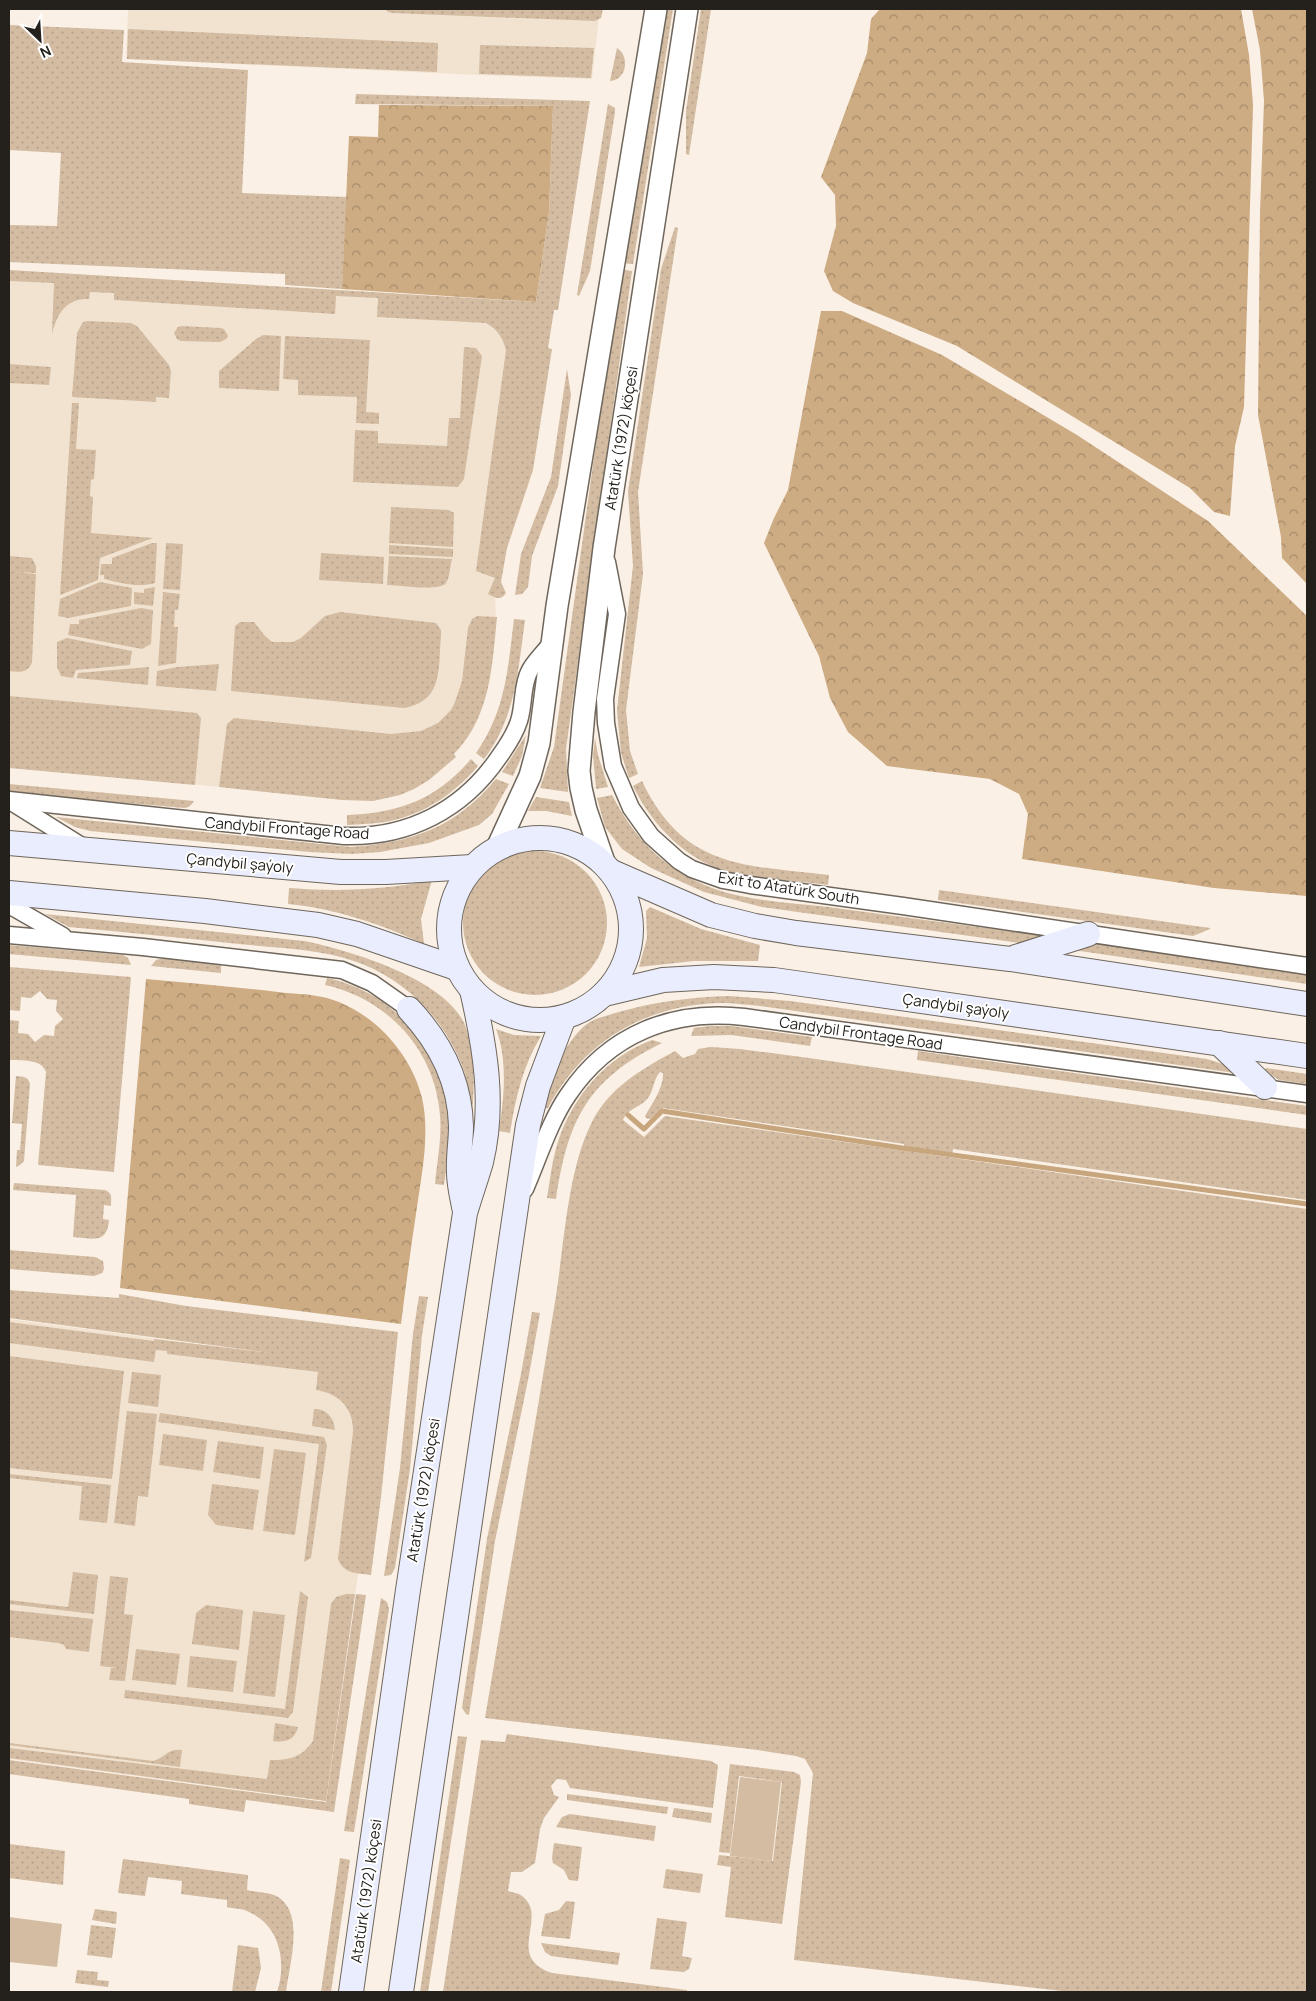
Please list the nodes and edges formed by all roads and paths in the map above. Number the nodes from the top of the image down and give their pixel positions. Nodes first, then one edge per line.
1 (656, 9) edge
2 (687, 9) edge
3 (604, 548) junction
4 (552, 642) junction
5 (9, 800) edge
6 (9, 843) edge
7 (497, 848) junction
8 (87, 849) junction
9 (472, 867) junction
10 (609, 868) junction
11 (9, 893) edge
12 (9, 905) edge
13 (1088, 934) junction
14 (9, 935) edge
15 (68, 939) junction
16 (1010, 959) junction
17 (1307, 966) edge
18 (456, 968) junction
19 (472, 990) junction
20 (604, 994) junction
21 (1307, 1004) edge
22 (409, 1009) joint
23 (564, 1017) junction
24 (1220, 1043) junction
25 (1307, 1056) edge
26 (1264, 1088) junction
27 (1307, 1094) edge
28 (515, 1212) junction
29 (465, 1213) junction
30 (351, 1992) edge
31 (401, 1992) edge

1 - 4 street
2 - 3 street, Atatürk (1972) köçesi
3 - 10 street, Atatürk (1972) köçesi
3 - 13 street, Exit to Atatürk South
4 - 5 street, Candybil Frontage Road
4 - 7 street
5 - 8 street
6 - 8 main road, Çandybil şaýoly
7 - 9 main road
7 - 10 main road
8 - 9 main road, Çandybil şaýoly
9 - 18 main road
10 - 16 main road
10 - 20 main road
11 - 18 main road
12 - 15 street
13 - 16 main road
13 - 17 street
14 - 15 street
15 - 22 street
16 - 21 main road
18 - 19 main road
19 - 23 main road
19 - 29 main road, Atatürk (1972) köçesi
20 - 23 main road
20 - 24 main road, Çandybil şaýoly
22 - 29 main road
23 - 28 main road
24 - 25 main road, Çandybil şaýoly
24 - 26 main road
26 - 27 street, Candybil Frontage Road
26 - 28 street, Candybil Frontage Road
28 - 31 main road
29 - 30 main road, Atatürk (1972) köçesi

